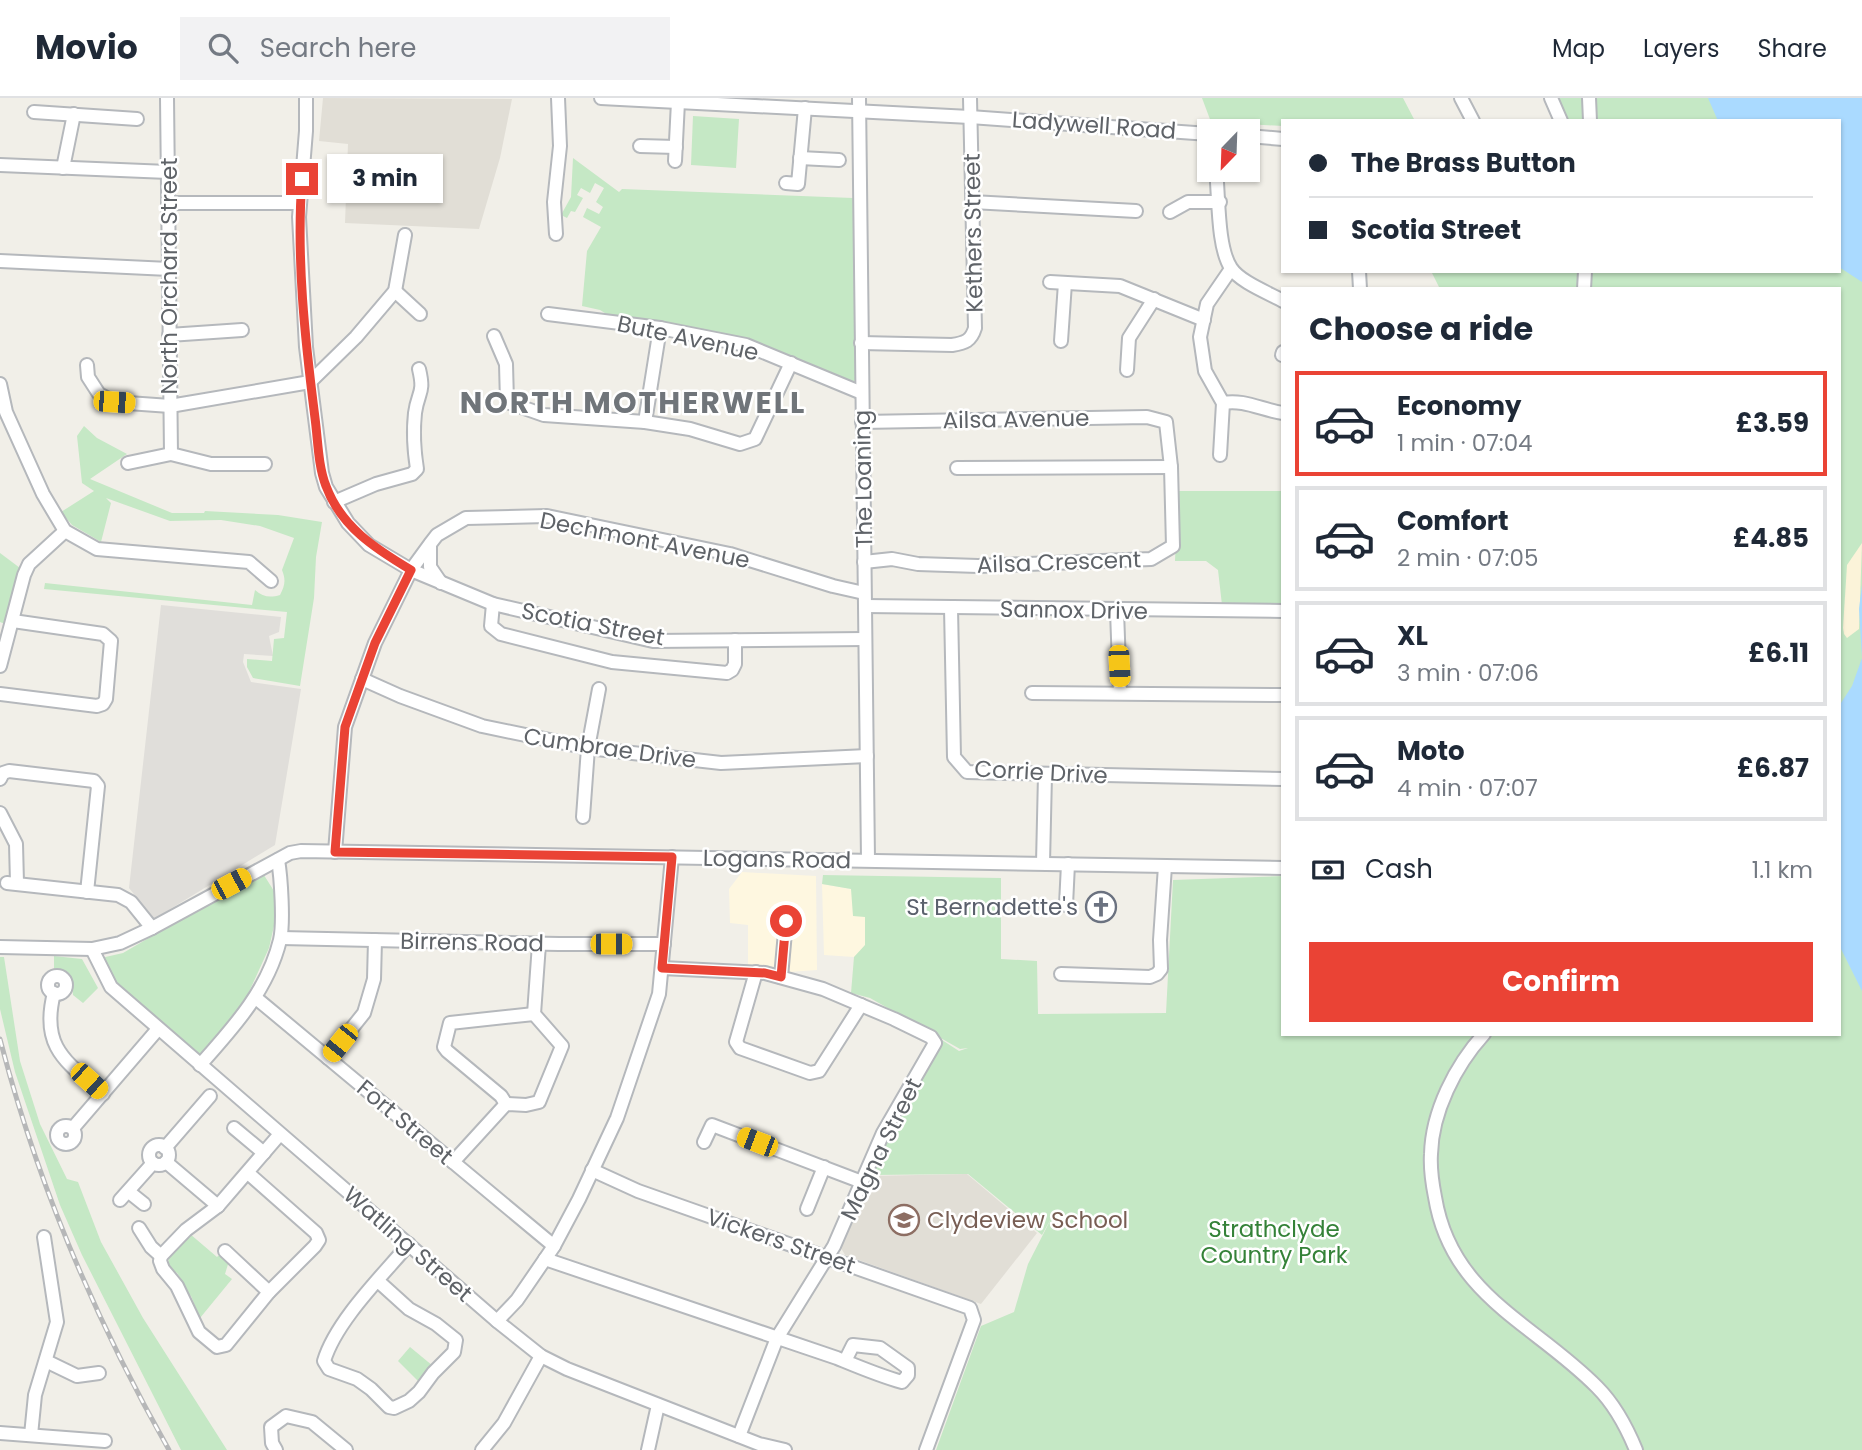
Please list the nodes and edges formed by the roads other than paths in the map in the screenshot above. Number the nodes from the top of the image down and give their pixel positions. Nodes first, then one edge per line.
1 (167, 98) edge
2 (306, 98) edge
3 (558, 98) edge
4 (601, 98) edge
5 (614, 98) edge
6 (970, 98) edge
7 (1461, 98) edge
8 (1551, 98) edge
9 (1589, 98) edge
10 (678, 102) junction
11 (744, 102) edge
12 (859, 104) edge
13 (806, 108) junction
14 (34, 112) dead end
15 (74, 114) junction
16 (970, 117) junction
17 (137, 119) dead end
18 (1472, 119) edge
19 (1560, 119) edge
20 (1590, 119) edge
21 (1197, 133) edge
22 (1260, 137) edge
23 (1281, 139) edge
24 (640, 146) dead end
25 (676, 147) junction
26 (800, 158) junction
27 (839, 160) dead end
28 (675, 161) dead end
29 (0, 165) edge
30 (63, 168) junction
31 (168, 172) junction
32 (1218, 182) edge
33 (786, 183) dead end
34 (972, 202) junction
35 (1220, 202) junction
36 (300, 203) junction
37 (169, 204) junction
38 (1136, 211) dead end
39 (1170, 212) dead end
40 (405, 234) dead end
41 (556, 234) dead end
42 (0, 261) edge
43 (169, 269) junction
44 (1231, 269) junction
45 (1050, 282) dead end
46 (1065, 284) junction
47 (395, 292) junction
48 (1154, 299) junction
49 (1281, 300) edge
50 (421, 314) dead end
51 (548, 314) dead end
52 (1204, 320) junction
53 (660, 328) junction
54 (242, 330) dead end
55 (1048, 330) dead end
56 (169, 335) junction
57 (494, 336) dead end
58 (861, 343) junction
59 (791, 363) junction
60 (87, 365) dead end
61 (419, 369) dead end
62 (1127, 370) dead end
63 (310, 382) junction
64 (0, 384) edge
65 (862, 393) junction
66 (1223, 402) junction
67 (170, 406) junction
68 (1281, 413) edge
69 (645, 422) junction
70 (862, 422) junction
71 (1168, 426) joint
72 (171, 454) junction
73 (1220, 455) dead end
74 (128, 463) dead end
75 (265, 464) dead end
76 (1171, 467) junction
77 (957, 468) dead end
78 (334, 502) junction
79 (65, 531) junction
80 (430, 544) junction
81 (864, 562) junction
82 (411, 570) junction
83 (271, 581) dead end
84 (444, 585) junction
85 (864, 600) junction
86 (493, 604) junction
87 (951, 608) junction
88 (1116, 611) junction
89 (1281, 611) edge
90 (12, 621) junction
91 (865, 639) junction
92 (735, 640) junction
93 (0, 666) edge
94 (362, 679) junction
95 (599, 689) dead end
96 (1032, 692) dead end
97 (1120, 693) junction
98 (0, 694) edge
99 (1281, 695) edge
100 (588, 748) junction
101 (867, 756) junction
102 (1045, 775) junction
103 (0, 779) edge
104 (1281, 779) edge
105 (0, 813) edge
106 (583, 817) dead end
107 (335, 852) junction
108 (672, 857) junction
109 (278, 860) junction
110 (868, 860) junction
111 (1043, 863) junction
112 (1068, 864) junction
113 (1165, 866) junction
114 (1281, 868) edge
115 (87, 892) junction
116 (1066, 905) dead end
117 (786, 921) dead end
118 (152, 928) junction
119 (281, 938) junction
120 (375, 940) junction
121 (539, 944) junction
122 (664, 944) junction
123 (0, 947) edge
124 (92, 949) junction
125 (662, 968) junction
126 (756, 972) junction
127 (1061, 974) dead end
128 (781, 977) junction
129 (54, 993) dead end
130 (256, 998) junction
131 (861, 1005) junction
132 (534, 1014) junction
133 (158, 1029) junction
134 (1483, 1036) edge
135 (328, 1058) junction
136 (200, 1065) junction
137 (103, 1094) junction
138 (210, 1096) dead end
139 (506, 1104) junction
140 (73, 1128) dead end
141 (234, 1128) dead end
142 (280, 1134) junction
143 (704, 1142) dead end
144 (264, 1153) junction
145 (453, 1162) junction
146 (159, 1163) junction
147 (824, 1167) junction
148 (593, 1170) junction
149 (248, 1172) junction
150 (862, 1182) junction
151 (144, 1204) dead end
152 (218, 1206) junction
153 (807, 1209) dead end
154 (139, 1228) dead end
155 (44, 1237) dead end
156 (409, 1244) junction
157 (554, 1246) junction
158 (225, 1251) dead end
159 (161, 1256) junction
160 (828, 1256) junction
161 (545, 1259) junction
162 (378, 1281) junction
163 (269, 1292) junction
164 (497, 1321) junction
165 (777, 1338) junction
166 (541, 1356) junction
167 (46, 1361) junction
168 (845, 1361) junction
169 (99, 1373) dead end
170 (658, 1405) junction
171 (0, 1433) edge
172 (31, 1435) junction
173 (739, 1436) junction
174 (105, 1441) dead end
175 (276, 1450) edge
176 (346, 1450) edge
177 (482, 1450) edge
178 (648, 1450) edge
179 (785, 1450) edge
180 (926, 1450) edge
181 (1636, 1450) edge

1 - 31 street, North Orchard Street
2 - 36 street, Scotia Street
3 - 41 street
4 - 5 street, Ladywell Road
5 - 10 street, Ladywell Road
6 - 16 street, Kethers Street
7 - 18 street
8 - 19 street
9 - 20 street
10 - 11 street, Ladywell Road
10 - 25 street
11 - 13 street, Ladywell Road
12 - 13 street, Ladywell Road
12 - 16 street, Ladywell Road
12 - 58 street, The Loaning
13 - 26 street
14 - 15 street
15 - 17 street
15 - 30 street
16 - 21 street, Ladywell Road
16 - 34 street, Kethers Street
22 - 23 street
24 - 25 street
25 - 28 street
26 - 27 street
26 - 33 street
29 - 30 street
30 - 31 street
31 - 37 street, North Orchard Street
32 - 35 street
34 - 38 street
34 - 58 street, Kethers Street
35 - 39 street
35 - 44 street
36 - 37 street
36 - 63 street, Scotia Street
37 - 43 street, North Orchard Street
40 - 47 street
42 - 43 street
43 - 56 street, North Orchard Street
44 - 49 street
44 - 52 street
45 - 46 street
46 - 48 street
46 - 55 street
47 - 50 street
47 - 63 street
48 - 52 street
48 - 62 street
51 - 53 street, Bute Avenue
52 - 66 street
53 - 59 street, Bute Avenue
53 - 69 street
54 - 56 street
56 - 67 street, North Orchard Street
57 - 69 street
58 - 65 street, The Loaning
59 - 65 street, Bute Avenue
59 - 69 street
60 - 67 street
61 - 78 street
63 - 67 street
63 - 78 street, Scotia Street
64 - 79 street
65 - 70 street, The Loaning
66 - 68 street
66 - 73 street
67 - 72 street, North Orchard Street
70 - 71 street, Ailsa Avenue
70 - 81 street, The Loaning
71 - 76 street, Ailsa Crescent
72 - 74 street
72 - 75 street
76 - 77 street
76 - 81 street, Ailsa Crescent
78 - 82 street, Scotia Street
79 - 83 street
79 - 90 street
80 - 82 street, Dechmont Avenue
80 - 84 street
80 - 85 street, Dechmont Avenue
81 - 85 street, The Loaning
82 - 84 street, Scotia Street
82 - 94 street, Dechmont Avenue
84 - 86 street, Scotia Street
85 - 87 street, Sannox Drive
85 - 91 street, The Loaning
86 - 92 street, Scotia Street
86 - 92 street, Scotia Street
87 - 88 street, Sannox Drive
87 - 102 street, Corrie Drive
88 - 89 street, Sannox Drive
88 - 97 street
90 - 93 street
90 - 98 street
91 - 92 street, Scotia Street
91 - 101 street, The Loaning
94 - 100 street, Cumbrae Drive
94 - 107 street, Dechmont Avenue
95 - 100 street
96 - 97 street
97 - 99 street
100 - 101 street, Cumbrae Drive
100 - 106 street
101 - 110 street, The Loaning
102 - 104 street, Corrie Drive
102 - 111 street
103 - 115 street
105 - 115 street
107 - 108 street, Logans Road
107 - 109 street, Logans Road
108 - 110 street, Logans Road
108 - 122 street
109 - 118 street, Logans Road
109 - 119 street
110 - 111 street, Logans Road
111 - 112 street, Logans Road
112 - 113 street, Logans Road
112 - 116 street
113 - 114 street, Logans Road
113 - 127 street
115 - 118 street
117 - 128 street
118 - 124 street, Logans Road
119 - 120 street, Birrens Road
119 - 130 street
120 - 121 street, Birrens Road
120 - 135 street
121 - 122 street, Birrens Road
121 - 132 street
122 - 125 street
123 - 124 street, Logans Road
124 - 133 street, Watling Street
125 - 126 street
125 - 148 street
126 - 128 street
126 - 131 street
128 - 131 street
129 - 137 street
130 - 135 street, Fort Street
130 - 136 street
131 - 150 street, Magna Street
132 - 139 street
132 - 139 street
133 - 136 street, Watling Street
133 - 137 street
134 - 181 street
135 - 145 street, Fort Street
136 - 142 street, Watling Street
137 - 140 street
138 - 146 street
139 - 145 street
141 - 144 street
142 - 144 street
142 - 156 street, Watling Street
143 - 147 street
144 - 149 street
145 - 157 street, Fort Street
146 - 151 street
146 - 152 street
147 - 150 street
147 - 153 street
148 - 157 street
148 - 160 street, Vickers Street
149 - 152 street
149 - 163 street
150 - 160 street, Magna Street
152 - 159 street
154 - 159 street
155 - 167 street
156 - 162 street
156 - 164 street, Watling Street
157 - 161 street
158 - 163 street
159 - 163 street
160 - 165 street, Magna Street
160 - 180 street, Vickers Street
161 - 164 street
161 - 165 street
162 - 162 street
164 - 166 street, Watling Street
165 - 168 street
165 - 173 street, Magna Street
166 - 170 street, Watling Street
166 - 177 street
167 - 169 street
167 - 172 street
168 - 168 street
170 - 173 street, Watling Street
170 - 178 street
171 - 172 street
172 - 174 street
173 - 179 street, Watling Street
175 - 176 street

